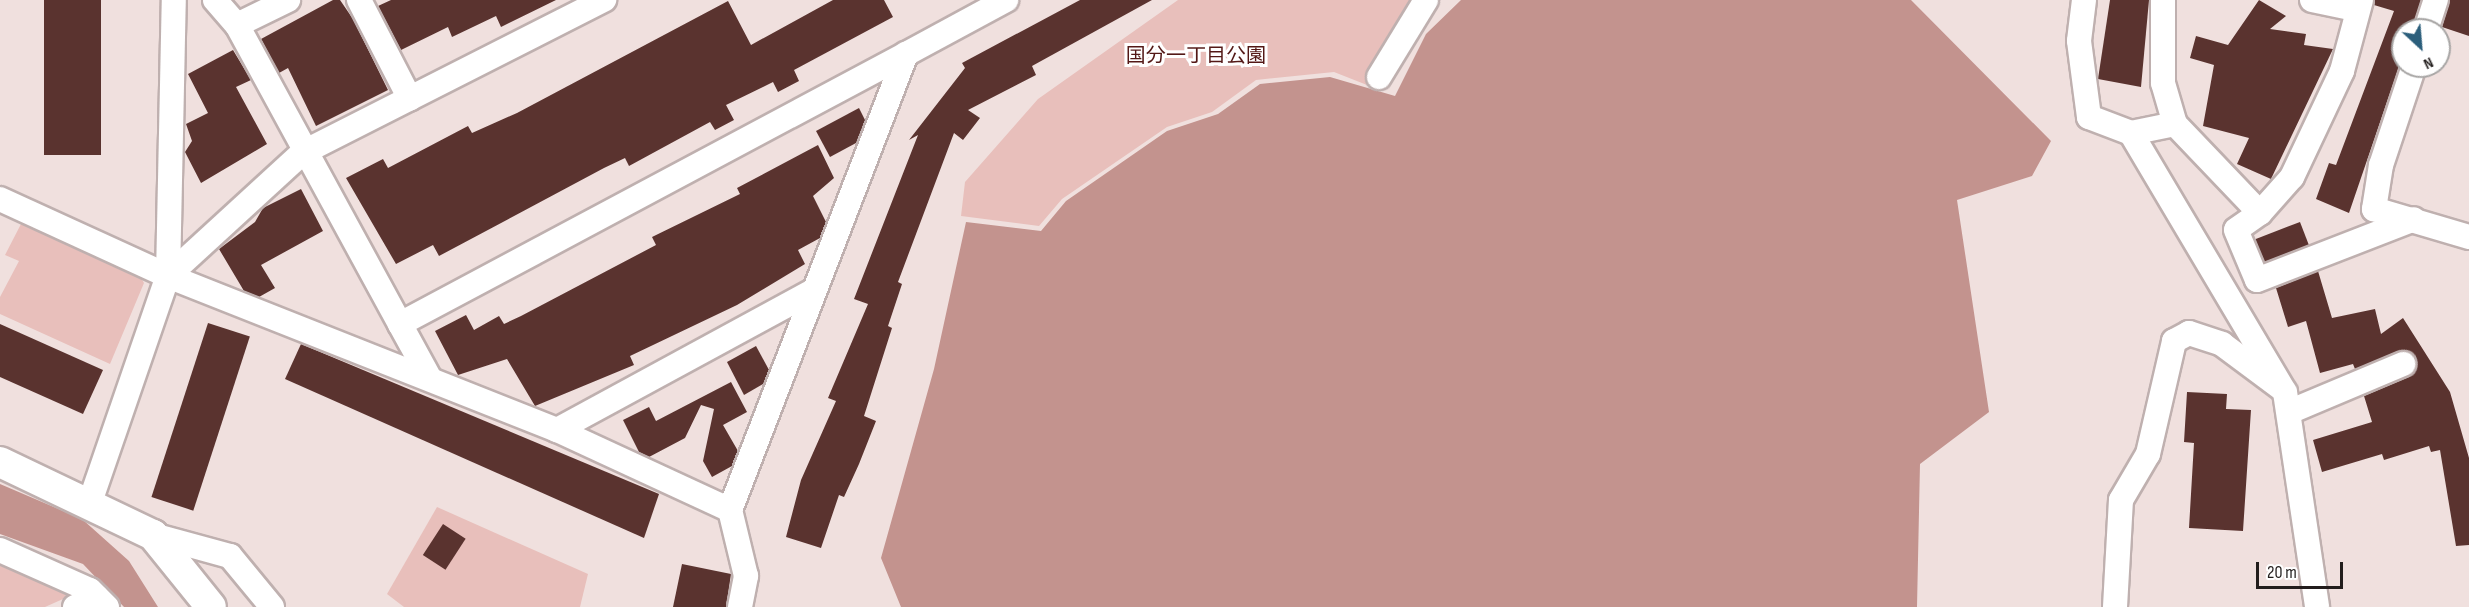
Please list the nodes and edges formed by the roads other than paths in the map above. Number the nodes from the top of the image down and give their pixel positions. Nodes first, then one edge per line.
1 (174, 0) edge
2 (215, 0) edge
3 (288, 0) edge
4 (359, 0) edge
5 (604, 0) edge
6 (1006, 0) edge
7 (1426, 0) edge
8 (2084, 0) edge
9 (2163, 0) edge
10 (2312, 0) edge
11 (2436, 0) edge
12 (2358, 4) edge
13 (2430, 18) edge
14 (237, 25) junction
15 (906, 54) junction
16 (1379, 77) dead end
17 (2410, 78) edge
18 (410, 99) junction
19 (2175, 124) junction
20 (2131, 133) junction
21 (302, 153) junction
22 (0, 199) edge
23 (2260, 213) junction
24 (2414, 219) junction
25 (2469, 237) edge
26 (168, 276) junction
27 (811, 292) junction
28 (400, 324) junction
29 (2403, 364) dead end
30 (429, 377) junction
31 (2287, 402) junction
32 (557, 430) junction
33 (0, 462) edge
34 (90, 502) junction
35 (730, 510) junction
36 (153, 534) junction
37 (0, 550) edge
38 (102, 602) edge
39 (75, 607) edge
40 (211, 607) edge
41 (272, 607) edge
42 (740, 607) edge
43 (2115, 607) edge
44 (2317, 607) edge

1 - 26 street
2 - 14 street
3 - 14 street
4 - 18 street
5 - 18 street
6 - 15 street
7 - 16 street
8 - 20 street
9 - 19 street
10 - 12 street
11 - 13 street
12 - 23 street
14 - 21 street
15 - 27 street
15 - 28 street
17 - 24 street
18 - 21 street
19 - 20 street
19 - 23 street
20 - 31 street
21 - 26 street
21 - 28 street
22 - 26 street
23 - 24 street
24 - 25 street
26 - 30 street
26 - 34 street
27 - 32 street
27 - 35 street
28 - 30 street
29 - 31 street
30 - 32 street
31 - 43 street
31 - 44 street
32 - 35 street
33 - 34 street
34 - 36 street
35 - 42 street
36 - 40 street
36 - 41 street
37 - 38 street
38 - 39 street

